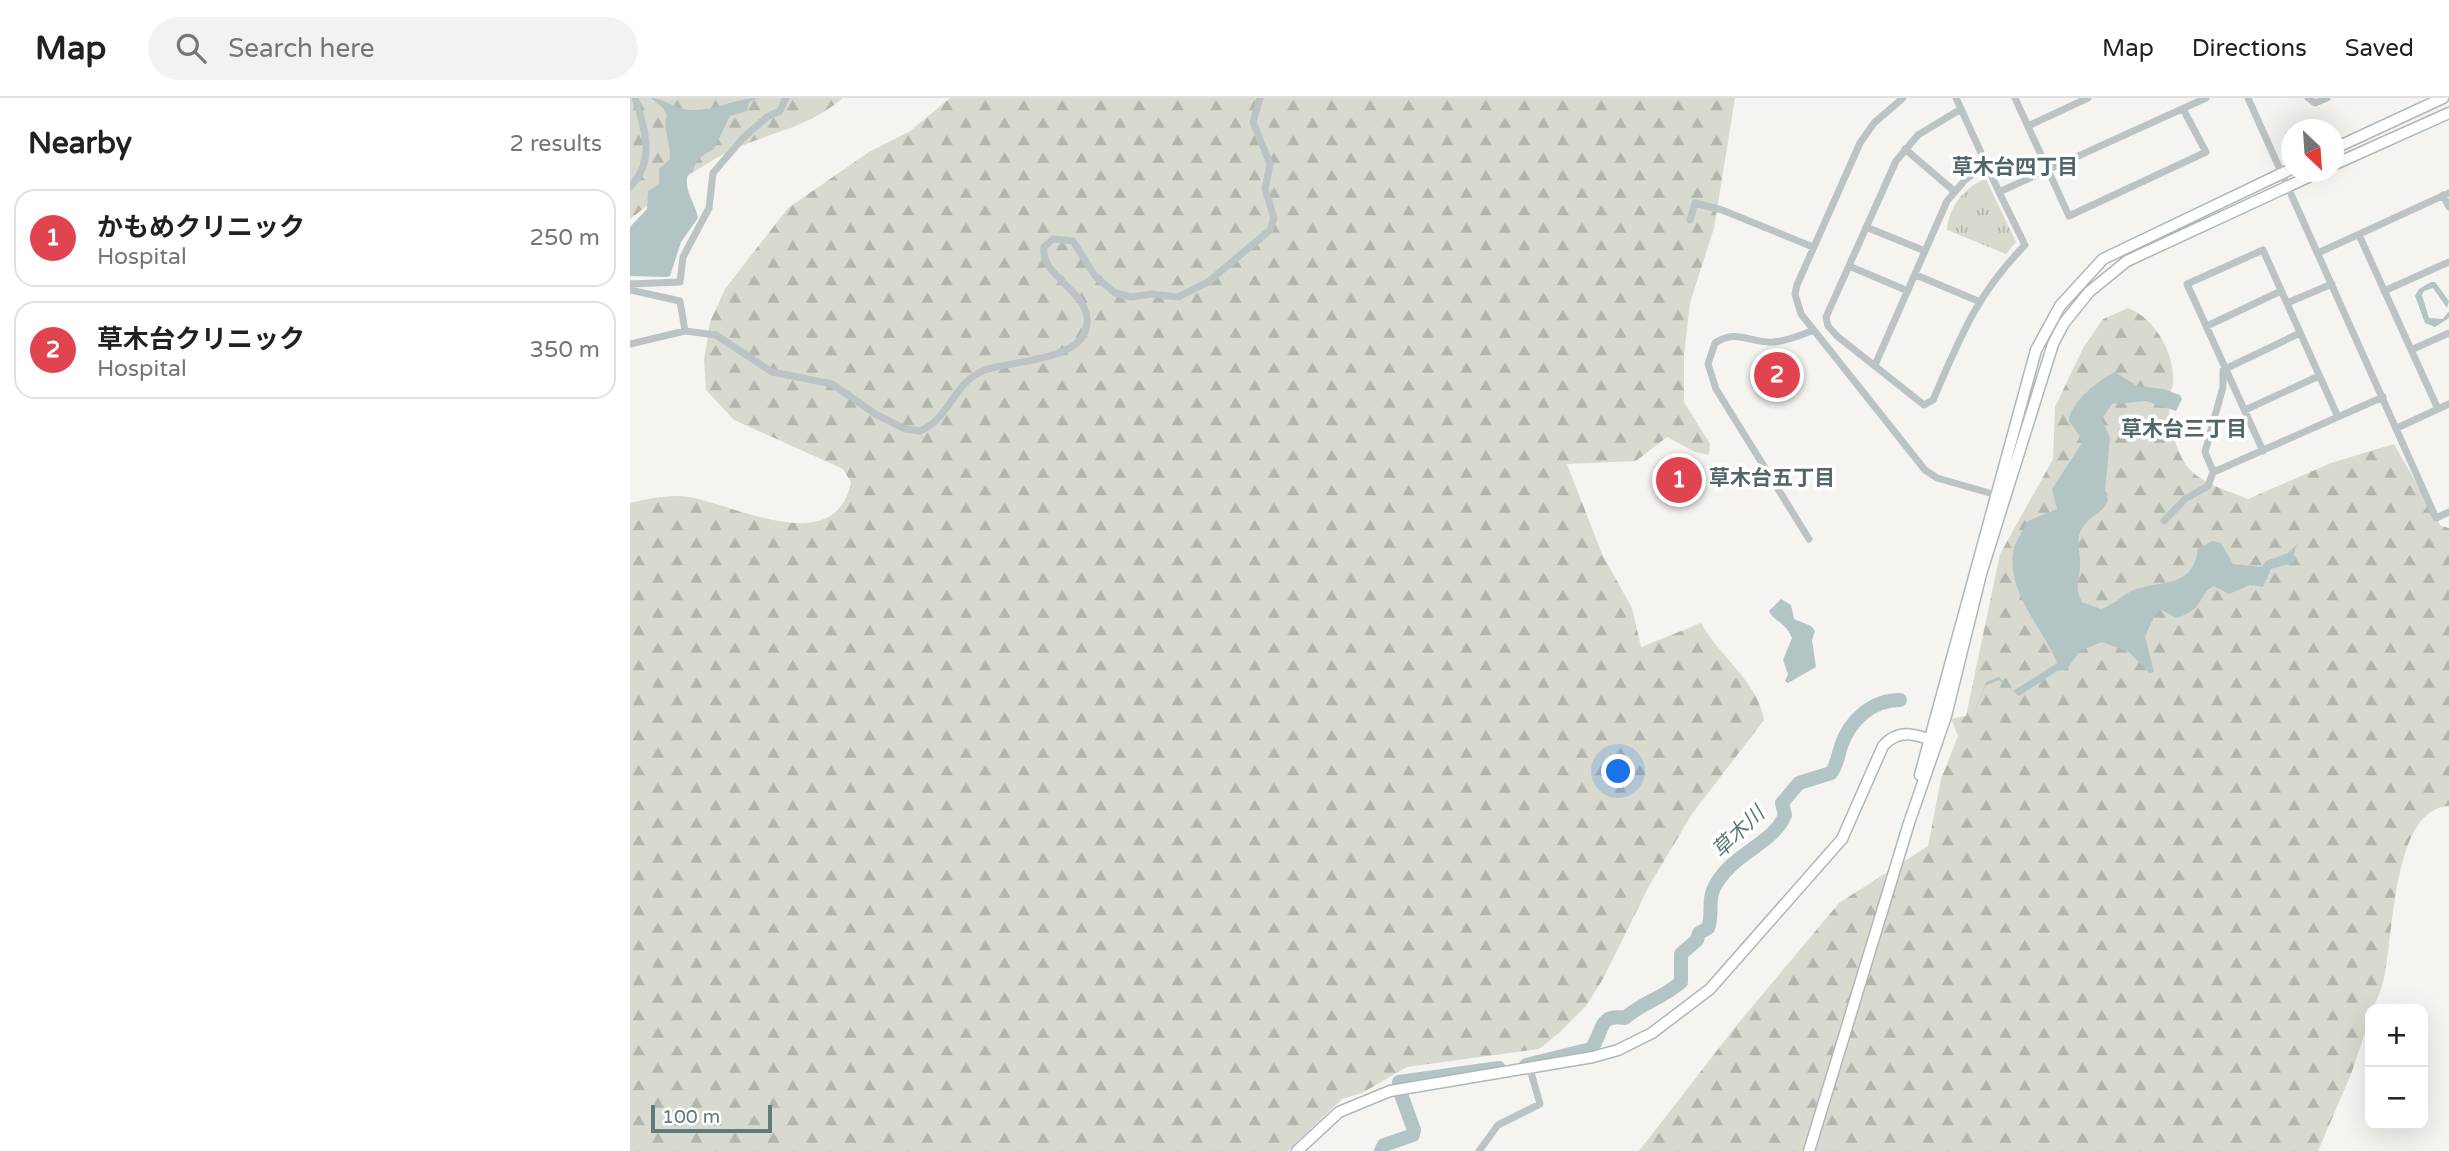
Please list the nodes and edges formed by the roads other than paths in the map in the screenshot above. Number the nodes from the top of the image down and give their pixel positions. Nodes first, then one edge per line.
1 (635, 98) edge
2 (786, 98) edge
3 (1260, 98) edge
4 (1903, 98) edge
5 (1956, 98) edge
6 (2015, 98) edge
7 (2088, 98) edge
8 (2206, 98) edge
9 (2248, 98) edge
10 (2308, 98) edge
11 (2327, 98) edge
12 (2443, 98) edge
13 (2183, 108) junction
14 (1961, 109) junction
15 (2449, 113) edge
16 (2028, 126) junction
17 (2344, 144) edge
18 (1905, 149) junction
19 (2281, 160) edge
20 (2344, 160) edge
21 (1985, 166) junction
22 (2048, 171) junction
23 (2281, 174) edge
24 (2287, 182) edge
25 (2296, 182) edge
26 (2287, 186) junction
27 (630, 187) edge
28 (1954, 191) junction
29 (1999, 192) junction
30 (2446, 194) edge
31 (2449, 207) edge
32 (1690, 220) dead end
33 (1866, 227) junction
34 (2359, 235) junction
35 (1813, 247) junction
36 (1925, 251) junction
37 (2318, 253) junction
38 (2449, 262) edge
39 (1849, 266) junction
40 (1916, 275) junction
41 (2332, 284) junction
42 (630, 287) edge
43 (1908, 291) junction
44 (2281, 291) junction
45 (2384, 291) junction
46 (1978, 301) junction
47 (2287, 303) junction
48 (2207, 326) junction
49 (685, 331) junction
50 (1812, 331) junction
51 (2300, 333) junction
52 (2449, 333) edge
53 (630, 344) edge
54 (2411, 350) junction
55 (1875, 365) junction
56 (2226, 368) junction
57 (2319, 376) junction
58 (2383, 397) junction
59 (2449, 404) edge
60 (2438, 409) junction
61 (2245, 410) junction
62 (2338, 417) junction
63 (2397, 428) junction
64 (2263, 450) junction
65 (2214, 470) junction
66 (2001, 497) junction
67 (2449, 512) edge
68 (2164, 521) dead end
69 (1809, 539) dead end
70 (1933, 741) junction
71 (1530, 1069) junction
72 (1297, 1151) edge
73 (1479, 1151) edge
74 (1809, 1151) edge

1 - 27 street
2 - 42 street
3 - 49 street
4 - 35 street
5 - 14 street
6 - 16 street
7 - 16 street
8 - 13 street
9 - 19 street
10 - 11 street
12 - 17 street
13 - 22 street
13 - 22 street
14 - 18 street
14 - 21 street
15 - 20 street
16 - 22 street
18 - 28 street
18 - 33 street
21 - 28 street
21 - 29 street
22 - 29 street
23 - 66 street
24 - 26 street
25 - 26 street
26 - 37 street
26 - 66 street
28 - 36 street
29 - 46 street
30 - 31 street
30 - 34 street
32 - 35 street
33 - 36 street
33 - 39 street
34 - 37 street
34 - 45 street
35 - 50 street
36 - 40 street
37 - 41 street
38 - 45 street
39 - 43 street
39 - 55 street
40 - 43 street
40 - 46 street
41 - 47 street
41 - 58 street
42 - 49 street
43 - 55 street
44 - 47 street
44 - 48 street
44 - 48 street
45 - 54 street
46 - 55 street
47 - 51 street
48 - 56 street
49 - 53 street
50 - 66 street
50 - 69 street
51 - 56 street
51 - 57 street
52 - 54 street
54 - 60 street
56 - 61 street
56 - 65 street
57 - 61 street
57 - 62 street
58 - 62 street
58 - 63 street
59 - 60 street
60 - 63 street
61 - 64 street
62 - 64 street
63 - 67 street
64 - 65 street
65 - 68 street
66 - 70 street
70 - 71 street
70 - 74 street
71 - 72 street
71 - 73 street

